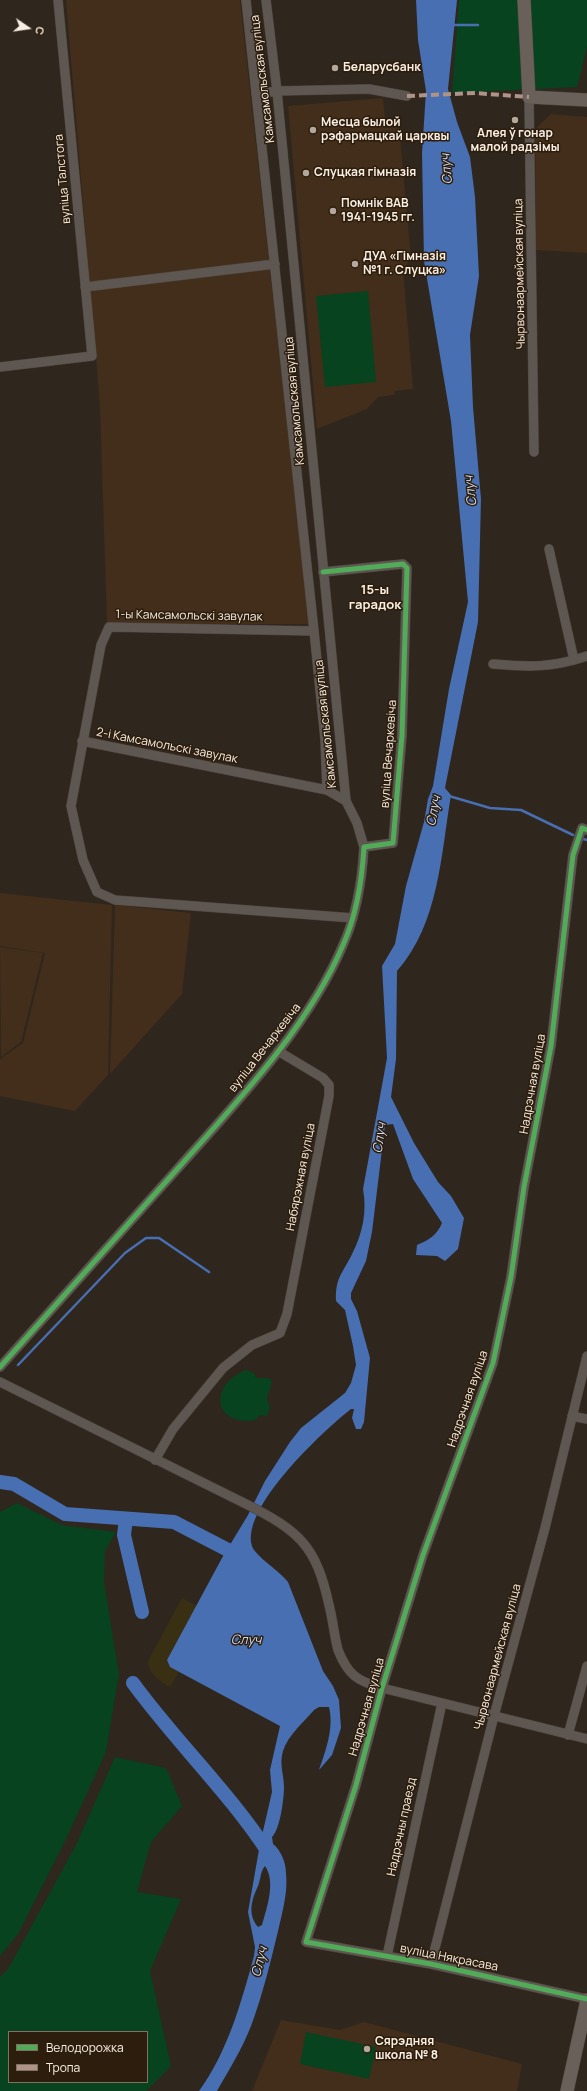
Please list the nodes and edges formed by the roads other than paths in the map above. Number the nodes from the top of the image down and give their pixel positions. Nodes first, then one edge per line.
1 (58, 0) edge
2 (246, 0) edge
3 (266, 0) edge
4 (524, 0) edge
5 (277, 91) junction
6 (256, 94) junction
7 (407, 96) dead end
8 (529, 97) junction
9 (587, 100) edge
10 (275, 264) junction
11 (85, 286) junction
12 (0, 368) edge
13 (534, 452) dead end
14 (549, 549) dead end
15 (323, 572) junction
16 (314, 631) junction
17 (587, 656) edge
18 (574, 660) junction
19 (493, 664) dead end
20 (82, 741) junction
21 (327, 790) junction
22 (346, 801) junction
23 (587, 830) edge
24 (364, 847) junction
25 (353, 918) junction
26 (278, 1051) junction
27 (587, 1356) edge
28 (0, 1367) edge
29 (0, 1382) edge
30 (572, 1416) junction
31 (587, 1420) edge
32 (155, 1460) junction
33 (587, 1666) edge
34 (382, 1688) junction
35 (442, 1702) junction
36 (494, 1716) junction
37 (568, 1735) junction
38 (587, 1739) edge
39 (306, 1942) joint
40 (387, 1956) junction
41 (431, 1964) junction
42 (587, 1999) edge
43 (567, 2091) edge

1 - 11 street, вуліца Талстога
2 - 6 street, Камсамольская вуліца
3 - 5 street, Камсамольская вуліца
4 - 8 street
5 - 6 street
5 - 7 street
5 - 15 street, Камсамольская вуліца
6 - 10 street, Камсамольская вуліца
8 - 9 street
8 - 13 street, Чырвонаармейская вуліца
10 - 11 street
10 - 16 street, Камсамольская вуліца
11 - 12 street, вуліца Талстога
14 - 18 street
15 - 22 street, Камсамольская вуліца
15 - 24 street, вуліца Вечаркевіча
16 - 20 street, 1-ы Камсамольскі завулак
16 - 21 street, Камсамольская вуліца
17 - 18 street
18 - 19 street
20 - 21 street, 2-і Камсамольскі завулак
20 - 25 street, 2-і Камсамольскі завулак
21 - 22 street, 2-і Камсамольскі завулак
22 - 24 street
23 - 34 street, Надрэчная вуліца
24 - 25 street, вуліца Вечаркевіча
25 - 26 street, вуліца Вечаркевіча
26 - 28 street, вуліца Вечаркевіча
26 - 32 street, Набярэжная вуліца
27 - 30 street, Чырвонаармейская вуліца
29 - 32 street
30 - 31 street
30 - 36 street, Чырвонаармейская вуліца
32 - 34 street
33 - 37 street
34 - 35 street
34 - 39 street, Надрэчная вуліца
35 - 36 street
35 - 40 street, Надрэчны праезд
36 - 37 street
36 - 41 street, Чырвонаармейская вуліца
37 - 38 street
39 - 40 street, вуліца Някрасава
40 - 41 street, вуліца Някрасава
41 - 42 street, вуліца Някрасава
42 - 43 street

